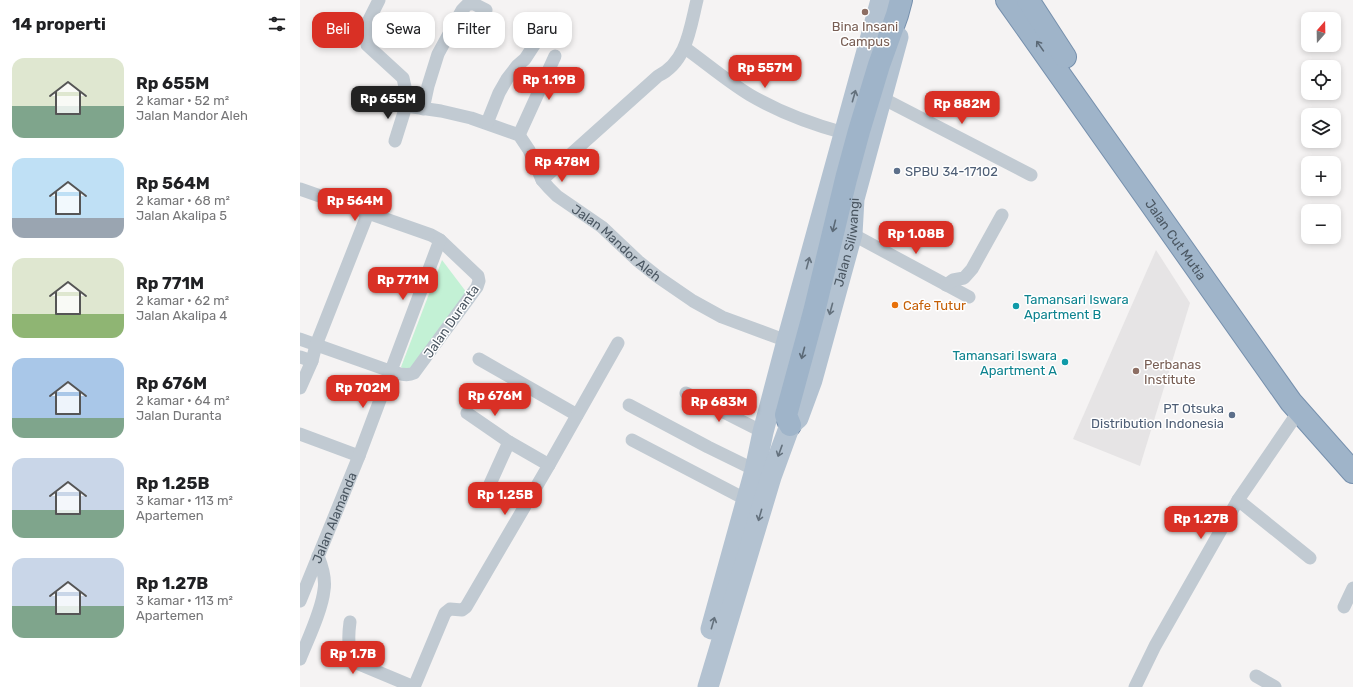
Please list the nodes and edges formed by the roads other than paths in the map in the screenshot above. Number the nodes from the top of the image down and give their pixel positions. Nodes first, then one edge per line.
1 (379, 0) edge
2 (697, 0) edge
3 (881, 0) edge
4 (1007, 0) edge
5 (1028, 0) edge
6 (902, 5) edge
7 (486, 10) dead end
8 (532, 48) edge
9 (685, 48) junction
10 (555, 56) dead end
11 (882, 98) junction
12 (406, 106) junction
13 (423, 109) junction
14 (487, 123) junction
15 (844, 133) junction
16 (519, 135) junction
17 (395, 141) dead end
18 (1031, 175) dead end
19 (542, 180) junction
20 (301, 192) edge
21 (368, 213) junction
22 (1002, 215) dead end
23 (852, 234) junction
24 (440, 240) junction
25 (946, 285) junction
26 (969, 297) dead end
27 (300, 339) edge
28 (787, 341) junction
29 (618, 343) dead end
30 (316, 345) junction
31 (306, 359) edge
32 (479, 359) dead end
33 (390, 372) junction
34 (300, 388) edge
35 (686, 393) dead end
36 (629, 405) dead end
37 (1299, 411) junction
38 (466, 413) dead end
39 (577, 415) junction
40 (790, 425) junction
41 (763, 432) junction
42 (300, 434) edge
43 (632, 440) dead end
44 (509, 442) junction
45 (359, 456) junction
46 (1353, 457) edge
47 (549, 465) junction
48 (1353, 472) edge
49 (763, 474) junction
50 (490, 484) dead end
51 (747, 500) junction
52 (1238, 500) junction
53 (318, 556) junction
54 (1310, 558) dead end
55 (1353, 588) edge
56 (300, 601) edge
57 (1344, 606) dead end
58 (350, 622) dead end
59 (300, 659) edge
60 (1256, 676) dead end
61 (701, 686) edge
62 (414, 687) edge
63 (1135, 687) edge
64 (1275, 687) edge

1 - 12 street
2 - 9 street
15 -> 3 main road
37 -> 4 highway, Jalan Cut Mutia
5 - 46 highway, Jalan Cut Mutia
6 - 11 main road, Jalan Siliwangi
6 -> 40 highway
7 - 13 street
8 - 14 street
9 - 15 street
9 - 19 street
10 - 16 street
11 - 18 street
11 - 23 main road, Jalan Siliwangi
12 - 13 street
12 - 17 street
13 - 14 street
14 - 16 street
28 -> 15 main road
16 - 19 street, Jalan Mandor Aleh
19 - 28 street, Jalan Mandor Aleh
20 - 21 street, Jalan Duranta
21 - 24 street, Jalan Duranta
21 - 30 street
22 - 25 street
23 - 25 street
23 -> 40 main road, Jalan Siliwangi
24 - 33 street
24 - 33 street, Jalan Duranta
25 - 26 street
27 - 30 street
28 - 41 main road
29 - 39 street
30 - 31 street
30 - 33 street
31 - 34 street
32 - 39 street
33 - 45 street
35 - 41 street
36 - 49 street
37 - 48 highway, Jalan Cut Mutia
37 - 52 street
38 - 44 street
39 - 47 street
40 -> 49 main road, Jalan Siliwangi
41 - 49 main road
42 - 45 street
43 - 51 street
44 - 47 street
44 - 50 street
45 - 53 street, Jalan Alamanda
47 - 62 street
49 - 51 main road
49 -> 61 main road
61 -> 51 main road
52 - 54 street
52 - 63 street
53 - 56 street, Jalan Alamanda
53 - 59 street
55 - 57 street
58 - 62 street
60 - 64 street

